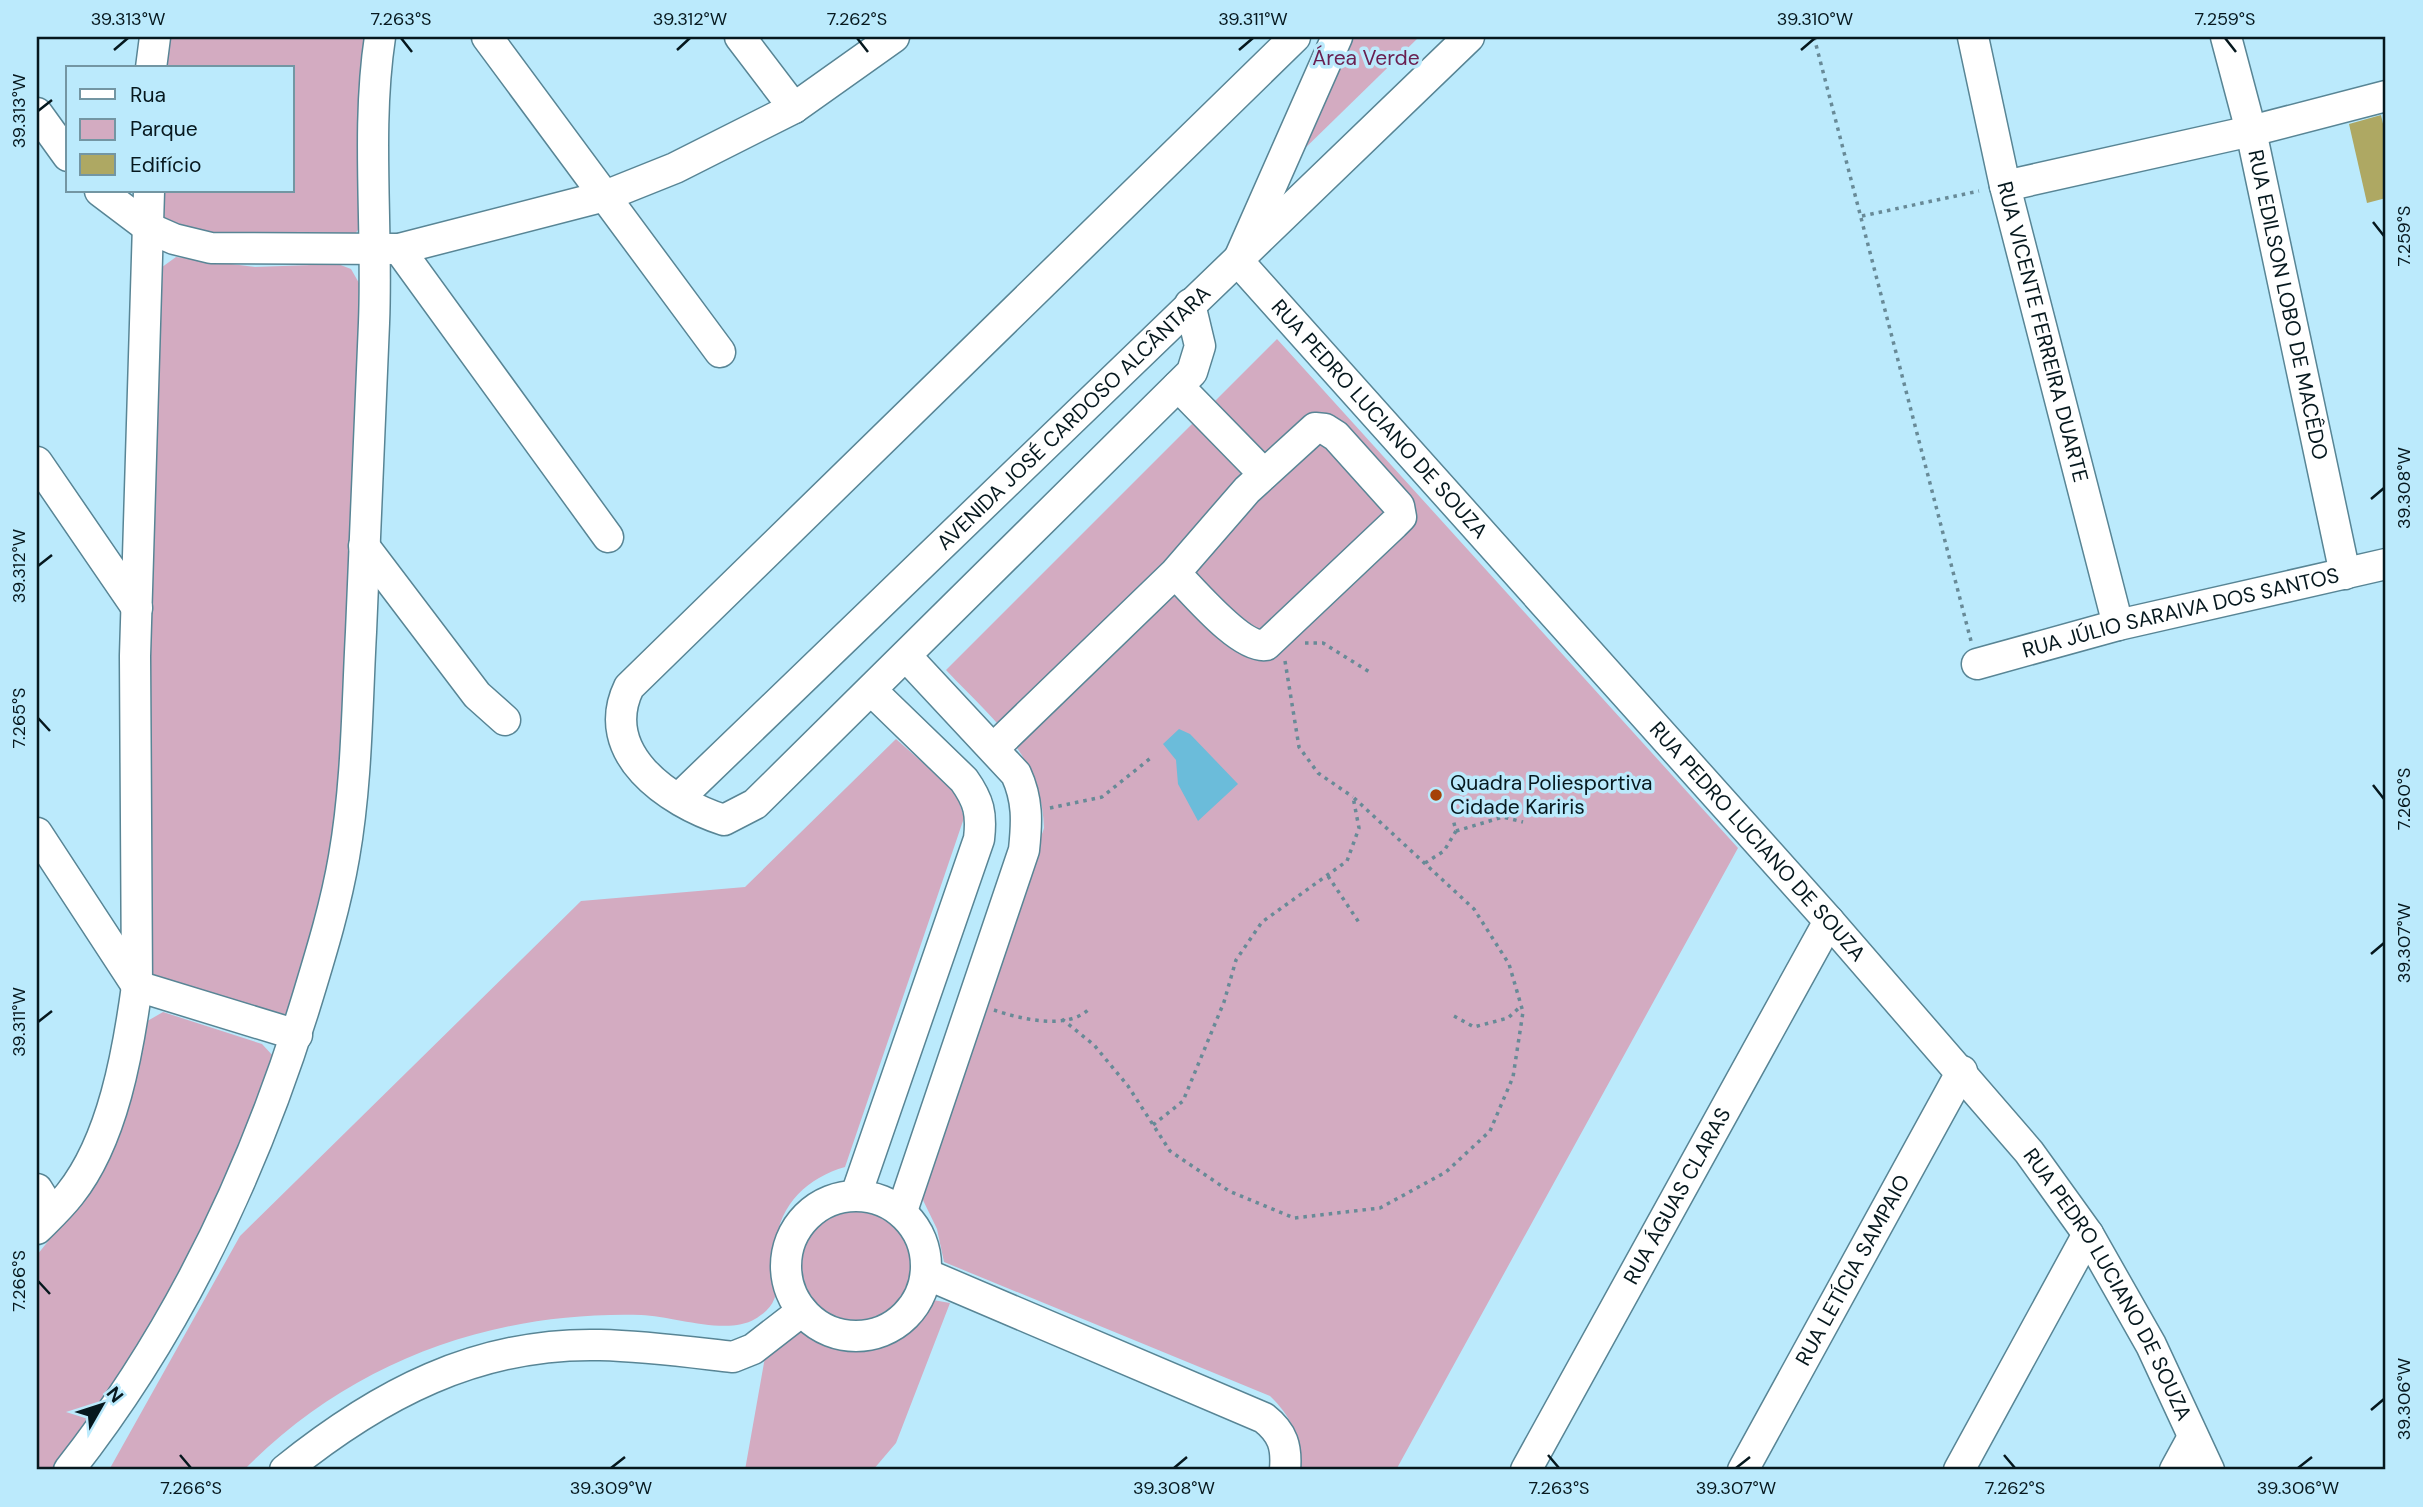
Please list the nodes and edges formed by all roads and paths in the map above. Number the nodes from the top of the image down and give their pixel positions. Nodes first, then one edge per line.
1 (155, 37) edge
2 (380, 37) edge
3 (487, 37) edge
4 (740, 37) edge
5 (894, 37) edge
6 (1295, 37) edge
7 (1337, 37) edge
8 (1469, 37) edge
9 (1814, 37) edge
10 (1973, 37) edge
11 (2227, 37) edge
12 (151, 66) edge
13 (2386, 96) edge
14 (794, 108) junction
15 (37, 113) edge
16 (2251, 131) junction
17 (66, 153) edge
18 (2005, 186) junction
19 (101, 192) edge
20 (149, 192) edge
21 (605, 195) junction
22 (1862, 216) junction
23 (149, 228) junction
24 (388, 250) junction
25 (1238, 261) junction
26 (1190, 304) junction
27 (720, 352) dead end
28 (1178, 386) junction
29 (37, 462) edge
30 (1264, 474) junction
31 (608, 537) dead end
32 (364, 546) junction
33 (2386, 564) edge
34 (1175, 573) junction
35 (2346, 574) junction
36 (137, 608) junction
37 (2118, 625) junction
38 (1298, 643) dead end
39 (1291, 653) dead end
40 (906, 656) junction
41 (1977, 664) joint
42 (1371, 673) dead end
43 (871, 690) junction
44 (505, 720) dead end
45 (994, 748) junction
46 (1152, 757) dead end
47 (1353, 797) junction
48 (679, 798) junction
49 (1453, 819) dead end
50 (1027, 821) junction
51 (1523, 822) dead end
52 (1456, 831) junction
53 (37, 833) edge
54 (1425, 863) junction
55 (1328, 876) junction
56 (1829, 920) junction
57 (1360, 925) dead end
58 (137, 986) junction
59 (972, 1003) junction
60 (1521, 1006) junction
61 (1088, 1010) dead end
62 (1454, 1016) dead end
63 (1062, 1019) junction
64 (297, 1035) junction
65 (1962, 1071) junction
66 (1153, 1125) junction
67 (856, 1195) junction
68 (42, 1211) edge
69 (902, 1211) junction
70 (2088, 1234) junction
71 (926, 1274) junction
72 (802, 1311) junction
73 (2193, 1437) junction
74 (69, 1470) edge
75 (285, 1470) edge
76 (1285, 1470) edge
77 (1526, 1470) edge
78 (1743, 1470) edge
79 (1959, 1470) edge
80 (2175, 1470) edge
81 (2209, 1470) edge

1 - 12 street
2 - 24 street
3 - 21 street
4 - 14 street
5 - 14 street
6 - 48 street
7 - 25 street
8 - 25 street, AVENIDA JOSÉ CARDOSO ALCÂNTARA
9 - 22 path
10 - 18 street, RUA VICENTE FERREIRA DUARTE
11 - 16 street, RUA EDILSON LOBO DE MACÊDO
13 - 16 street
14 - 21 street
15 - 17 street
16 - 18 street
16 - 35 street, RUA EDILSON LOBO DE MACÊDO
18 - 22 path
18 - 37 street, RUA VICENTE FERREIRA DUARTE
19 - 23 street
20 - 23 street
21 - 24 street
21 - 27 street
22 - 41 path
23 - 24 street
23 - 36 street
24 - 31 street
24 - 32 street
25 - 26 street, AVENIDA JOSÉ CARDOSO ALCÂNTARA
25 - 56 street, RUA PEDRO LUCIANO DE SOUZA
26 - 28 street
26 - 48 street, AVENIDA JOSÉ CARDOSO ALCÂNTARA
28 - 30 street
28 - 40 street
29 - 36 street
30 - 34 street
30 - 34 street
32 - 44 street
32 - 64 street
33 - 35 street, RUA JÚLIO SARAIVA DOS SANTOS
34 - 45 street
35 - 37 street, RUA JÚLIO SARAIVA DOS SANTOS
36 - 58 street
37 - 41 street, RUA JÚLIO SARAIVA DOS SANTOS
38 - 42 path
39 - 47 path
40 - 43 street
40 - 45 street
43 - 48 street
43 - 67 street
45 - 50 street
46 - 50 path
47 - 54 path
47 - 55 path
49 - 52 path
50 - 59 street
51 - 52 path
52 - 54 path
53 - 58 street
54 - 60 path
55 - 57 path
55 - 66 path
56 - 65 street, RUA PEDRO LUCIANO DE SOUZA
56 - 77 street, RUA ÁGUAS CLARAS
58 - 64 street
58 - 68 street
59 - 63 path
59 - 69 street
60 - 62 path
60 - 66 path
61 - 63 path
63 - 66 path
64 - 74 street
65 - 70 street, RUA PEDRO LUCIANO DE SOUZA
65 - 78 street, RUA LETÍCIA SAMPAIO
67 - 69 street
67 - 72 street
69 - 71 street
70 - 73 street, RUA PEDRO LUCIANO DE SOUZA
70 - 79 street
71 - 72 street
71 - 76 street
72 - 75 street
73 - 80 street
73 - 81 street, RUA PEDRO LUCIANO DE SOUZA

